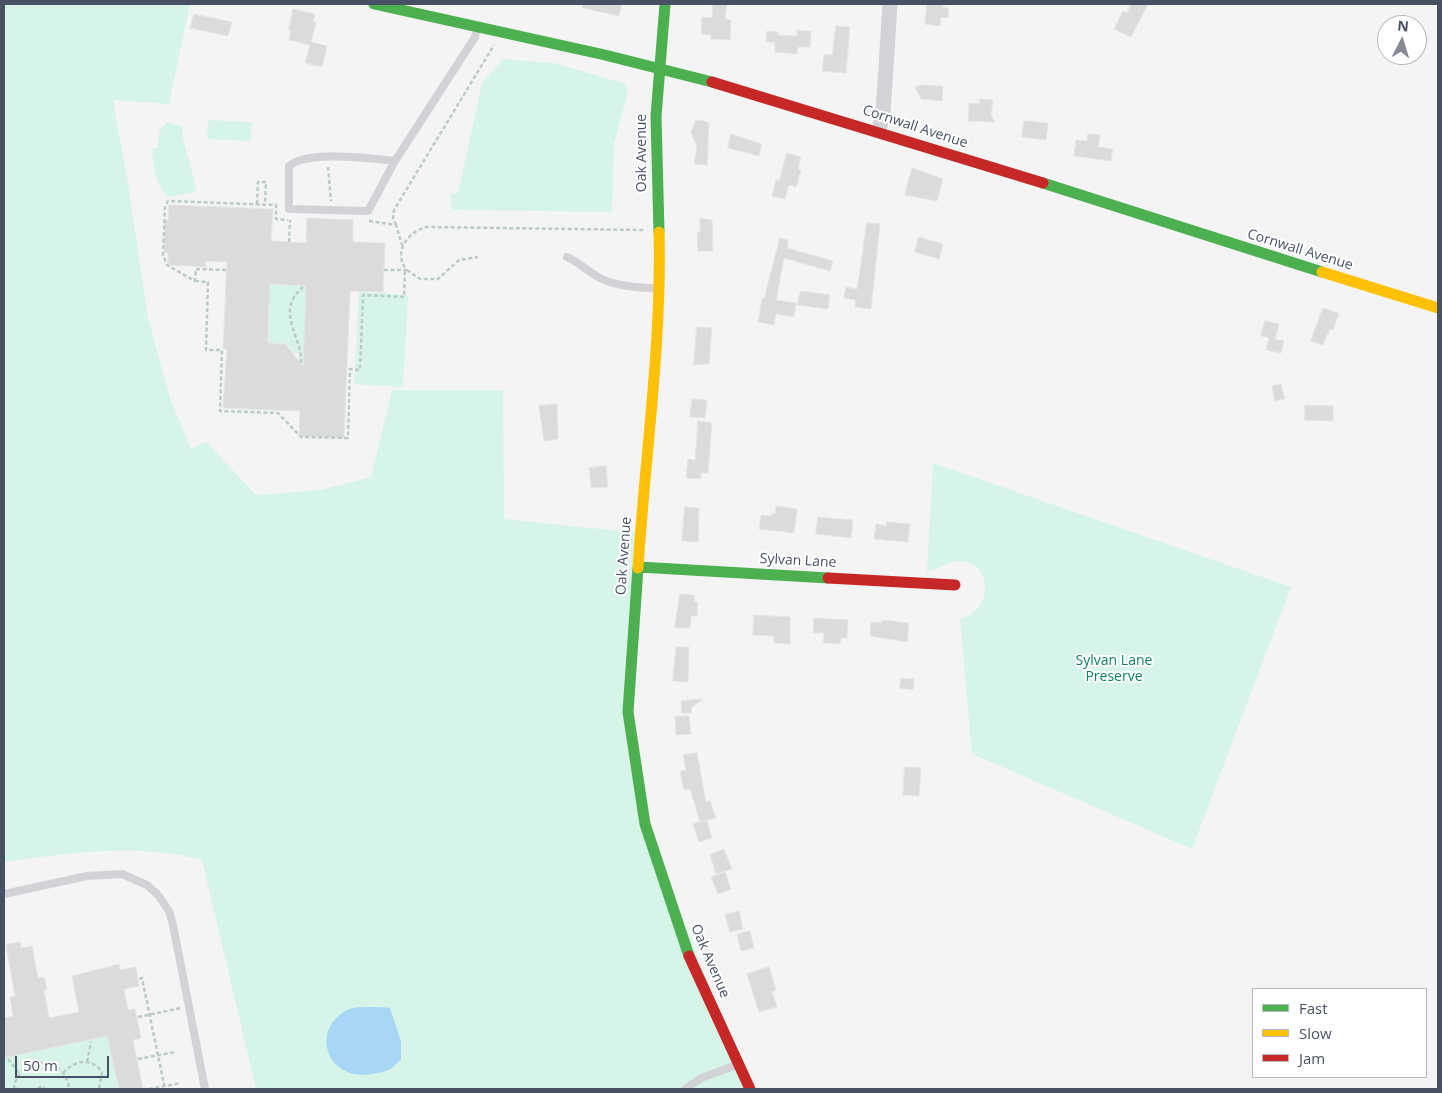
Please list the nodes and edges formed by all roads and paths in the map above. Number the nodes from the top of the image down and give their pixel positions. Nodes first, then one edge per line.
1 (374, 4) edge
2 (665, 4) edge
3 (890, 4) edge
4 (412, 8) edge
5 (478, 26) junction
6 (496, 42) dead end
7 (659, 68) junction
8 (880, 131) junction
9 (328, 158) junction
10 (395, 161) junction
11 (257, 204) junction
12 (331, 210) junction
13 (290, 220) dead end
14 (360, 220) dead end
15 (396, 225) junction
16 (648, 230) dead end
17 (289, 242) dead end
18 (402, 245) junction
19 (478, 257) dead end
20 (567, 257) dead end
21 (226, 270) dead end
22 (384, 270) dead end
23 (406, 270) junction
24 (195, 282) junction
25 (302, 287) dead end
26 (659, 289) junction
27 (1438, 308) edge
28 (301, 363) dead end
29 (639, 567) junction
30 (955, 585) dead end
31 (4, 894) edge
32 (139, 979) dead end
33 (189, 1007) junction
34 (150, 1015) junction
35 (138, 1017) dead end
36 (91, 1042) dead end
37 (175, 1052) dead end
38 (158, 1055) junction
39 (8, 1058) dead end
40 (138, 1059) dead end
41 (87, 1062) junction
42 (739, 1064) junction
43 (20, 1073) junction
44 (63, 1073) junction
45 (181, 1083) dead end
46 (165, 1088) edge
47 (14, 1089) edge
48 (38, 1089) edge
49 (45, 1089) edge
50 (69, 1089) edge
51 (99, 1089) edge
52 (149, 1089) edge
53 (205, 1089) edge
54 (685, 1089) edge
55 (750, 1089) edge

1 - 4 street, Cornwall Avenue
2 - 7 street, Oak Avenue
3 - 8 street
4 - 5 street, Cornwall Avenue
5 - 7 street, Cornwall Avenue
5 - 10 lane
6 - 15 path
7 - 8 street, Cornwall Avenue
7 - 26 street, Oak Avenue
8 - 27 street, Cornwall Avenue
9 - 10 lane
9 - 12 path
9 - 12 lane
10 - 12 lane
11 - 11 path
11 - 24 path
13 - 17 path
14 - 15 path
15 - 18 path
16 - 18 path
18 - 23 path
19 - 23 path
20 - 26 lane
21 - 24 path
22 - 23 path
23 - 24 path
25 - 28 path
26 - 29 street, Oak Avenue
29 - 30 street, Sylvan Lane
29 - 42 street, Oak Avenue
31 - 33 lane
32 - 34 path
33 - 34 path
33 - 53 lane
34 - 35 path
34 - 38 path
36 - 41 path
37 - 38 path
38 - 40 path
38 - 46 path
39 - 43 path
41 - 44 path
41 - 51 path
42 - 54 lane
42 - 55 street, Oak Avenue
43 - 44 path
43 - 47 path
44 - 50 path
45 - 46 path
46 - 52 path
48 - 49 path

